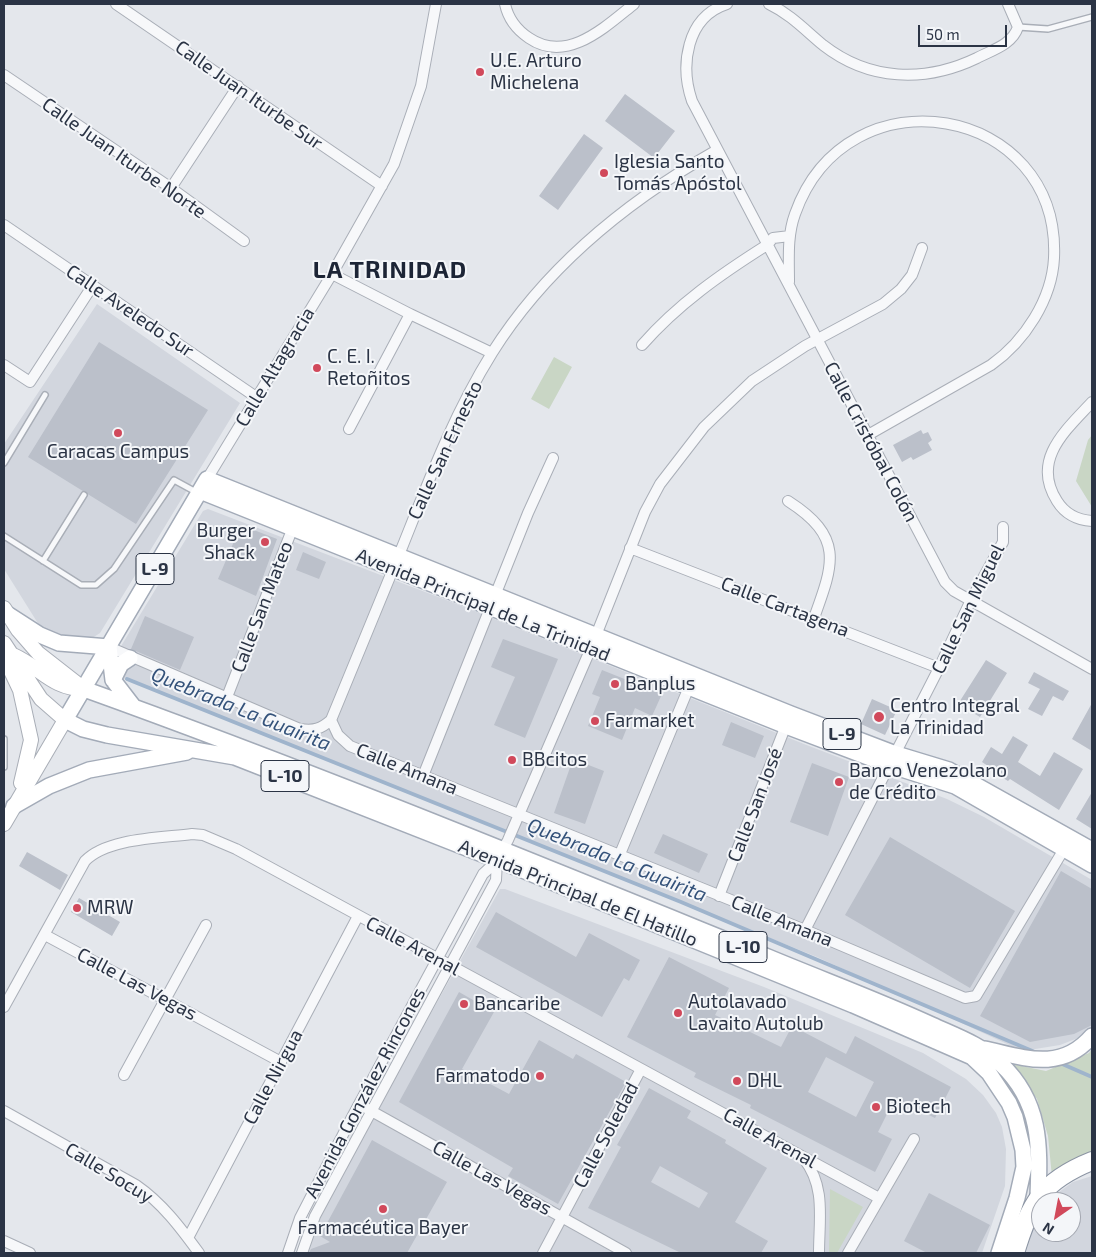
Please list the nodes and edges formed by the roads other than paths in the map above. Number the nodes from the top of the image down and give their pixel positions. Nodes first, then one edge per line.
1 (116, 4) edge
2 (436, 4) edge
3 (505, 4) edge
4 (634, 4) edge
5 (727, 4) edge
6 (769, 4) edge
7 (1008, 4) edge
8 (1092, 17) edge
9 (1018, 27) junction
10 (4, 75) edge
11 (238, 86) junction
12 (717, 150) junction
13 (382, 186) junction
14 (171, 188) junction
15 (4, 225) edge
16 (789, 240) junction
17 (244, 242) dead end
18 (767, 245) junction
19 (922, 248) dead end
20 (332, 274) junction
21 (788, 283) junction
22 (93, 285) junction
23 (410, 314) junction
24 (817, 339) junction
25 (642, 346) dead end
26 (492, 353) junction
27 (4, 365) edge
28 (45, 395) dead end
29 (256, 397) junction
30 (1092, 402) edge
31 (349, 429) dead end
32 (868, 435) junction
33 (553, 458) dead end
34 (4, 464) edge
35 (202, 488) junction
36 (84, 494) dead end
37 (788, 500) dead end
38 (1092, 521) edge
39 (295, 523) junction
40 (1003, 527) dead end
41 (4, 536) edge
42 (630, 548) junction
43 (43, 561) junction
44 (395, 563) junction
45 (971, 600) junction
46 (494, 602) junction
47 (6, 612) edge
48 (814, 618) junction
49 (593, 642) junction
50 (109, 647) junction
51 (7, 648) edge
52 (130, 658) junction
53 (939, 668) junction
54 (1092, 669) edge
55 (114, 680) junction
56 (692, 680) junction
57 (84, 689) junction
58 (227, 697) junction
59 (134, 708) junction
60 (65, 720) junction
61 (331, 720) junction
62 (788, 720) junction
63 (4, 739) edge
64 (196, 750) junction
65 (891, 759) junction
66 (4, 767) edge
67 (423, 776) junction
68 (14, 806) junction
69 (519, 814) junction
70 (4, 824) edge
71 (1064, 849) junction
72 (503, 850) junction
73 (1092, 850) edge
74 (620, 854) junction
75 (1092, 865) edge
76 (719, 896) junction
77 (358, 916) junction
78 (206, 925) dead end
79 (805, 930) junction
80 (45, 935) junction
81 (437, 958) junction
82 (449, 965) junction
83 (165, 998) junction
84 (4, 1007) edge
85 (1092, 1036) edge
86 (982, 1048) junction
87 (281, 1062) junction
88 (641, 1069) junction
89 (124, 1075) dead end
90 (359, 1104) junction
91 (370, 1110) junction
92 (4, 1111) edge
93 (914, 1139) dead end
94 (801, 1155) junction
95 (1092, 1161) edge
96 (1038, 1192) edge
97 (1043, 1192) edge
98 (878, 1198) junction
99 (1031, 1211) edge
100 (562, 1217) junction
101 (188, 1238) junction
102 (4, 1241) edge
103 (30, 1253) edge
104 (199, 1253) edge
105 (288, 1253) edge
106 (302, 1253) edge
107 (543, 1253) edge
108 (626, 1253) edge
109 (819, 1253) edge
110 (848, 1253) edge
111 (999, 1253) edge
112 (1015, 1253) edge

1 - 11 street, Calle Juan Iturbe Sur
2 - 13 street, Calle Altagracia
3 - 4 street
5 - 12 street, Calle Cristóbal Colón
6 - 9 street
7 - 9 street
8 - 9 lane
10 - 14 street, Calle Juan Iturbe Norte
11 - 13 street, Calle Juan Iturbe Sur
11 - 14 street
12 - 18 street, Calle Cristóbal Colón
12 - 26 street, Calle San Ernesto
13 - 20 street, Calle Altagracia
14 - 17 street, Calle Juan Iturbe Norte
15 - 22 street, Calle Aveledo Sur
16 - 18 street
16 - 21 street
16 - 32 street
18 - 21 street, Calle Cristóbal Colón
18 - 25 street
19 - 24 street, Avenida González Rincones
20 - 23 street
20 - 29 street, Calle Altagracia
21 - 24 street, Calle Cristóbal Colón
22 - 27 street
22 - 29 street, Calle Aveledo Sur
23 - 26 street
23 - 31 street
24 - 32 street, Calle Cristóbal Colón
24 - 42 street, Avenida González Rincones
26 - 44 street, Calle San Ernesto
28 - 34 lane
29 - 35 street, Calle Altagracia
30 - 38 street
32 - 45 street, Calle Cristóbal Colón
33 - 46 street
35 - 39 main road, Avenida Principal de La Trinidad / L-9
35 - 43 lane
35 - 50 main road, L-9
36 - 43 lane
37 - 48 street
39 - 44 main road, Avenida Principal de La Trinidad / L-9
39 - 58 street, Calle San Mateo
40 - 45 street, Calle San Miguel
41 - 43 lane
42 - 48 street, Calle Cartagena
42 - 49 street, Avenida González Rincones
44 - 46 main road, Avenida Principal de La Trinidad / L-9
44 - 61 street, Calle San Ernesto
45 - 53 street, Calle San Miguel
45 - 54 street, Calle Cristóbal Colón
46 - 49 main road, Avenida Principal de La Trinidad / L-9
46 - 67 street
47 - 50 main road, L-10
47 - 57 main road, Avenida Principal de El Hatillo / L-10
48 - 53 street, Calle Cartagena
49 - 56 main road, Avenida Principal de La Trinidad / L-9
49 - 69 street, Avenida González Rincones
50 - 52 street
50 - 55 main road
50 - 57 main road, L-9
51 - 57 main road
51 - 60 main road, Avenida Principal de El Hatillo / L-10
51 - 68 main road
52 - 55 main road
52 - 58 street
53 - 65 street, Calle San Miguel
55 - 59 main road
56 - 62 main road, Avenida Principal de La Trinidad / L-9
56 - 74 street
57 - 59 main road, Avenida Principal de El Hatillo / L-10
57 - 60 main road, L-9
58 - 61 street
59 - 72 main road, Avenida Principal de El Hatillo / L-10
60 - 64 main road, Avenida Principal de El Hatillo / L-10
60 - 68 main road
61 - 67 street, Calle Amana
62 - 65 main road, Avenida Principal de La Trinidad / L-9
62 - 76 street, Calle San José
63 - 66 lane
64 - 68 main road, L-10
64 - 72 main road, Avenida Principal de El Hatillo / L-10
65 - 71 main road, Avenida Principal de La Trinidad / L-9
65 - 73 main road, Avenida Principal de La Trinidad / L-9
65 - 79 street, Calle San Miguel
67 - 69 street, Calle Amana
68 - 70 main road
69 - 72 street, Avenida González Rincones
69 - 74 street, Calle Amana
71 - 75 main road, Avenida Principal de La Trinidad / L-9
71 - 79 street, Calle Amana
72 - 81 street, Avenida González Rincones
72 - 82 street, Avenida González Rincones
72 - 86 main road, Avenida Principal de El Hatillo / L-10
72 - 111 main road, Avenida Principal de El Hatillo / L-10
74 - 76 street, Calle Amana
76 - 79 street, Calle Amana
77 - 80 street, Calle Arenal
77 - 81 street, Calle Arenal
77 - 87 street, Calle Nirgua
78 - 83 street
80 - 83 street, Calle Las Vegas
80 - 84 street, Calle Arenal
81 - 82 street, Calle Arenal
81 - 90 street, Avenida González Rincones
82 - 88 street, Calle Arenal
82 - 91 street, Avenida González Rincones
83 - 87 street, Calle Las Vegas
83 - 89 street
85 - 86 main road
86 - 96 main road, Avenida Principal de El Hatillo / L-10
87 - 101 street, Calle Nirgua
88 - 94 street, Calle Arenal
88 - 100 street, Calle Soledad
90 - 91 street, Calle Las Vegas
90 - 105 street, Avenida González Rincones
91 - 100 street, Calle Las Vegas
91 - 106 street, Avenida González Rincones
92 - 101 street, Calle Socuy
93 - 98 street
94 - 98 street, Calle Arenal
94 - 109 street
95 - 97 highway
98 - 110 street
99 - 112 highway, L-10
100 - 107 street, Calle Soledad
100 - 108 street, Calle Las Vegas
101 - 104 street, Calle Socuy
102 - 103 street

